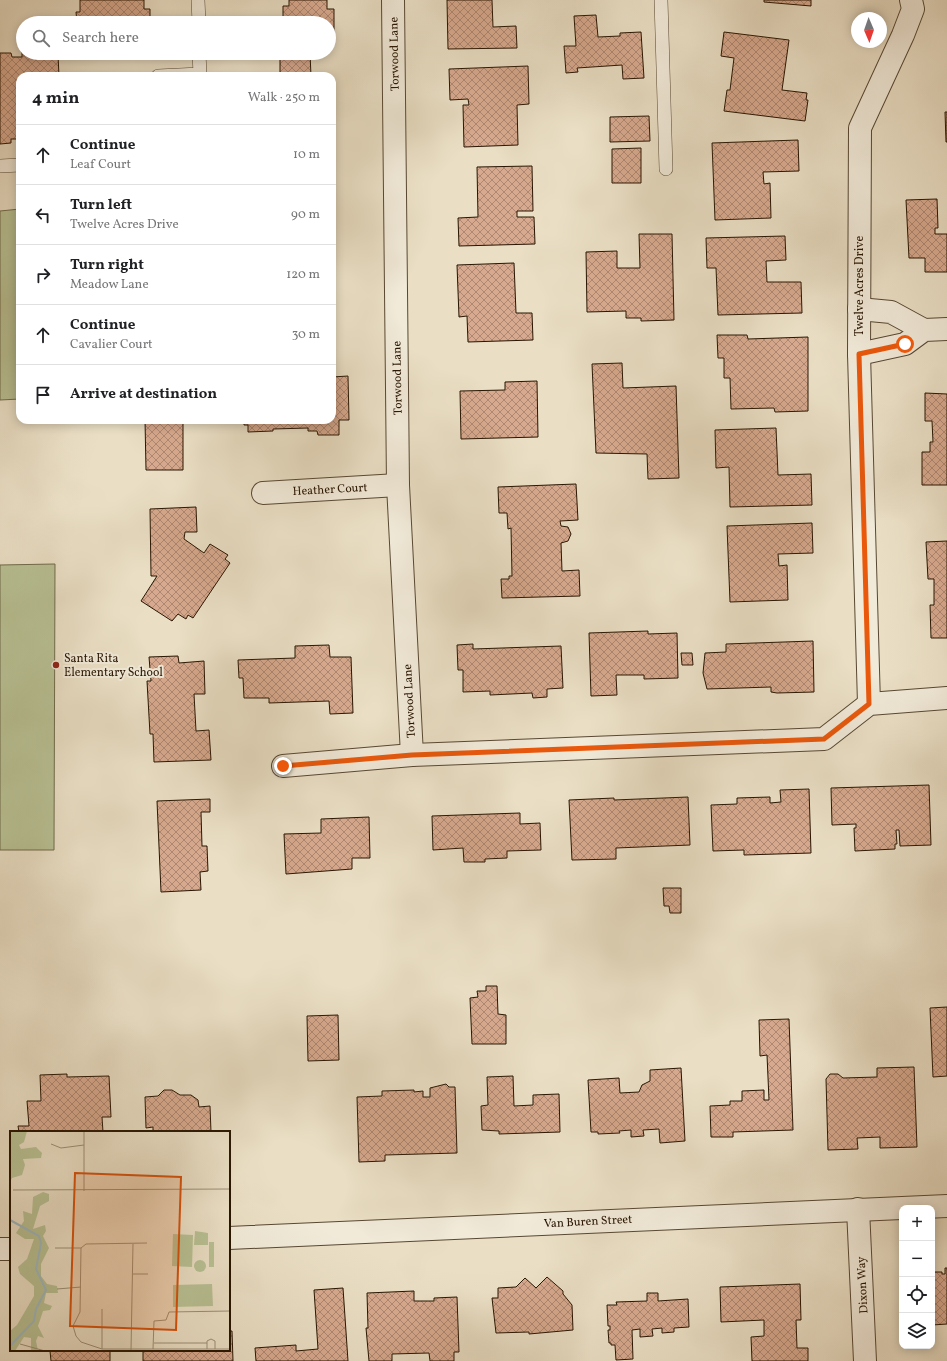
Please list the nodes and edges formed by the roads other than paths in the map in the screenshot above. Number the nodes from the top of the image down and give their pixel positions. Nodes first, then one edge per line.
1 (198, 0) edge
2 (394, 0) edge
3 (661, 0) edge
4 (911, 0) edge
5 (199, 16) edge
6 (199, 60) edge
7 (200, 72) edge
8 (16, 165) edge
9 (0, 166) edge
10 (666, 169) dead end
11 (859, 309) junction
12 (947, 329) edge
13 (924, 330) junction
14 (859, 354) junction
15 (398, 485) junction
16 (263, 493) dead end
17 (947, 698) edge
18 (869, 704) junction
19 (412, 755) junction
20 (283, 766) dead end
21 (947, 1206) edge
22 (858, 1209) junction
23 (230, 1238) edge
24 (865, 1361) edge

1 - 5 lane
2 - 15 street, Torwood Lane
3 - 10 lane
4 - 11 street, Twelve Acres Drive
6 - 7 lane
8 - 9 lane
11 - 13 street
11 - 14 street, Twelve Acres Drive
12 - 13 street
13 - 14 street
14 - 18 street, Twelve Acres Drive
15 - 16 street, Heather Court
15 - 19 street, Torwood Lane
17 - 18 street
18 - 19 street
19 - 20 street
21 - 22 street, Van Buren Street
22 - 23 street, Van Buren Street
22 - 24 street, Dixon Way

